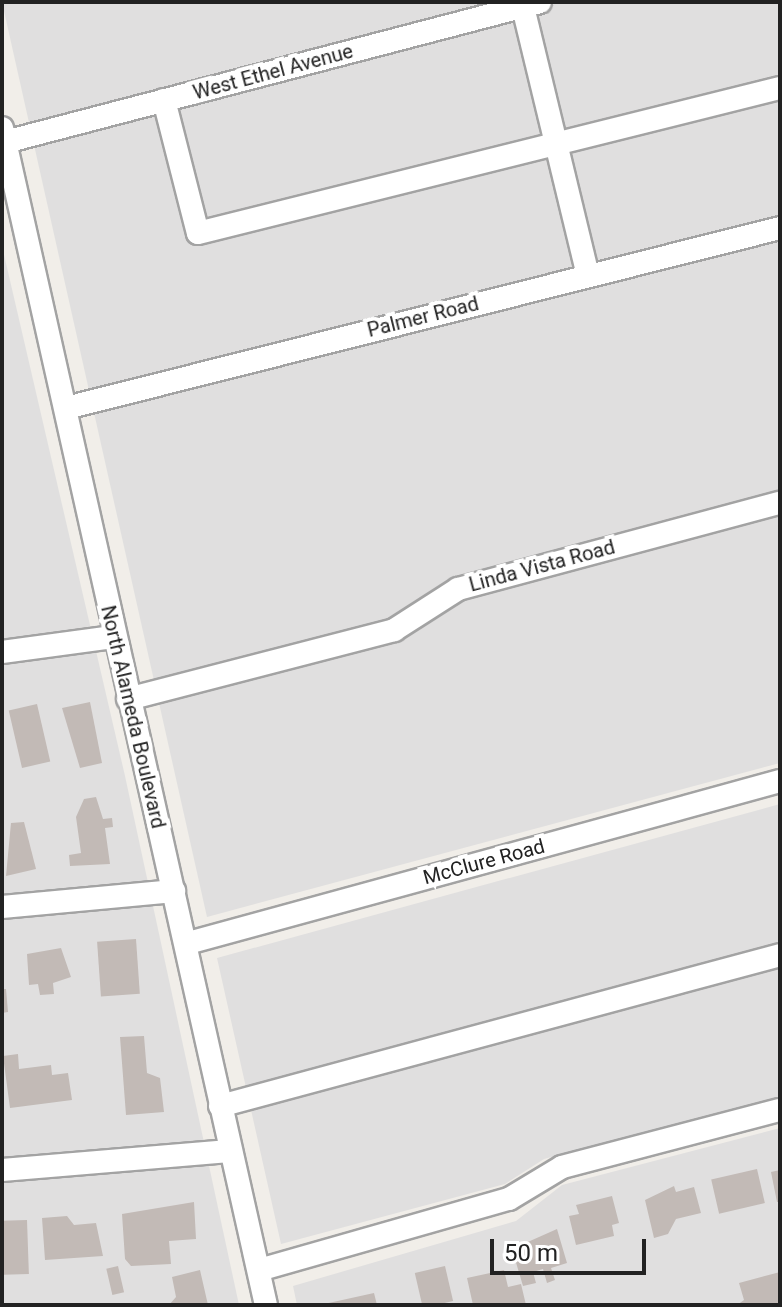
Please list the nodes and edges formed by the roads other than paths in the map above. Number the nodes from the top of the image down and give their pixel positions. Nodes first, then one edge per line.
1 (532, 4) edge
2 (780, 88) edge
3 (164, 100) junction
4 (4, 135) edge
5 (557, 145) junction
6 (10, 210) edge
7 (780, 228) edge
8 (588, 275) junction
9 (66, 408) junction
10 (780, 503) edge
11 (113, 637) junction
12 (2, 652) edge
13 (128, 699) junction
14 (780, 781) edge
15 (174, 891) junction
16 (2, 907) edge
17 (188, 943) junction
18 (780, 955) edge
19 (220, 1106) junction
20 (780, 1110) edge
21 (229, 1151) junction
22 (2, 1170) edge
23 (259, 1270) junction
24 (266, 1305) edge

1 - 3 street, West Ethel Avenue
1 - 5 street
2 - 5 street
3 - 4 street, West Ethel Avenue
3 - 5 street
4 - 6 street, North Alameda Boulevard
5 - 8 street
6 - 9 street, North Alameda Boulevard
7 - 8 street, Palmer Road
8 - 9 street, Palmer Road
9 - 11 street, North Alameda Boulevard
10 - 13 street, Linda Vista Road
11 - 12 street
11 - 13 street, North Alameda Boulevard
13 - 15 street, North Alameda Boulevard
14 - 17 street, McClure Road
15 - 16 street
15 - 17 street, North Alameda Boulevard
17 - 19 street, North Alameda Boulevard
18 - 19 street
19 - 21 street, North Alameda Boulevard
20 - 23 street
21 - 22 street
21 - 23 street, North Alameda Boulevard
23 - 24 street, North Alameda Boulevard

